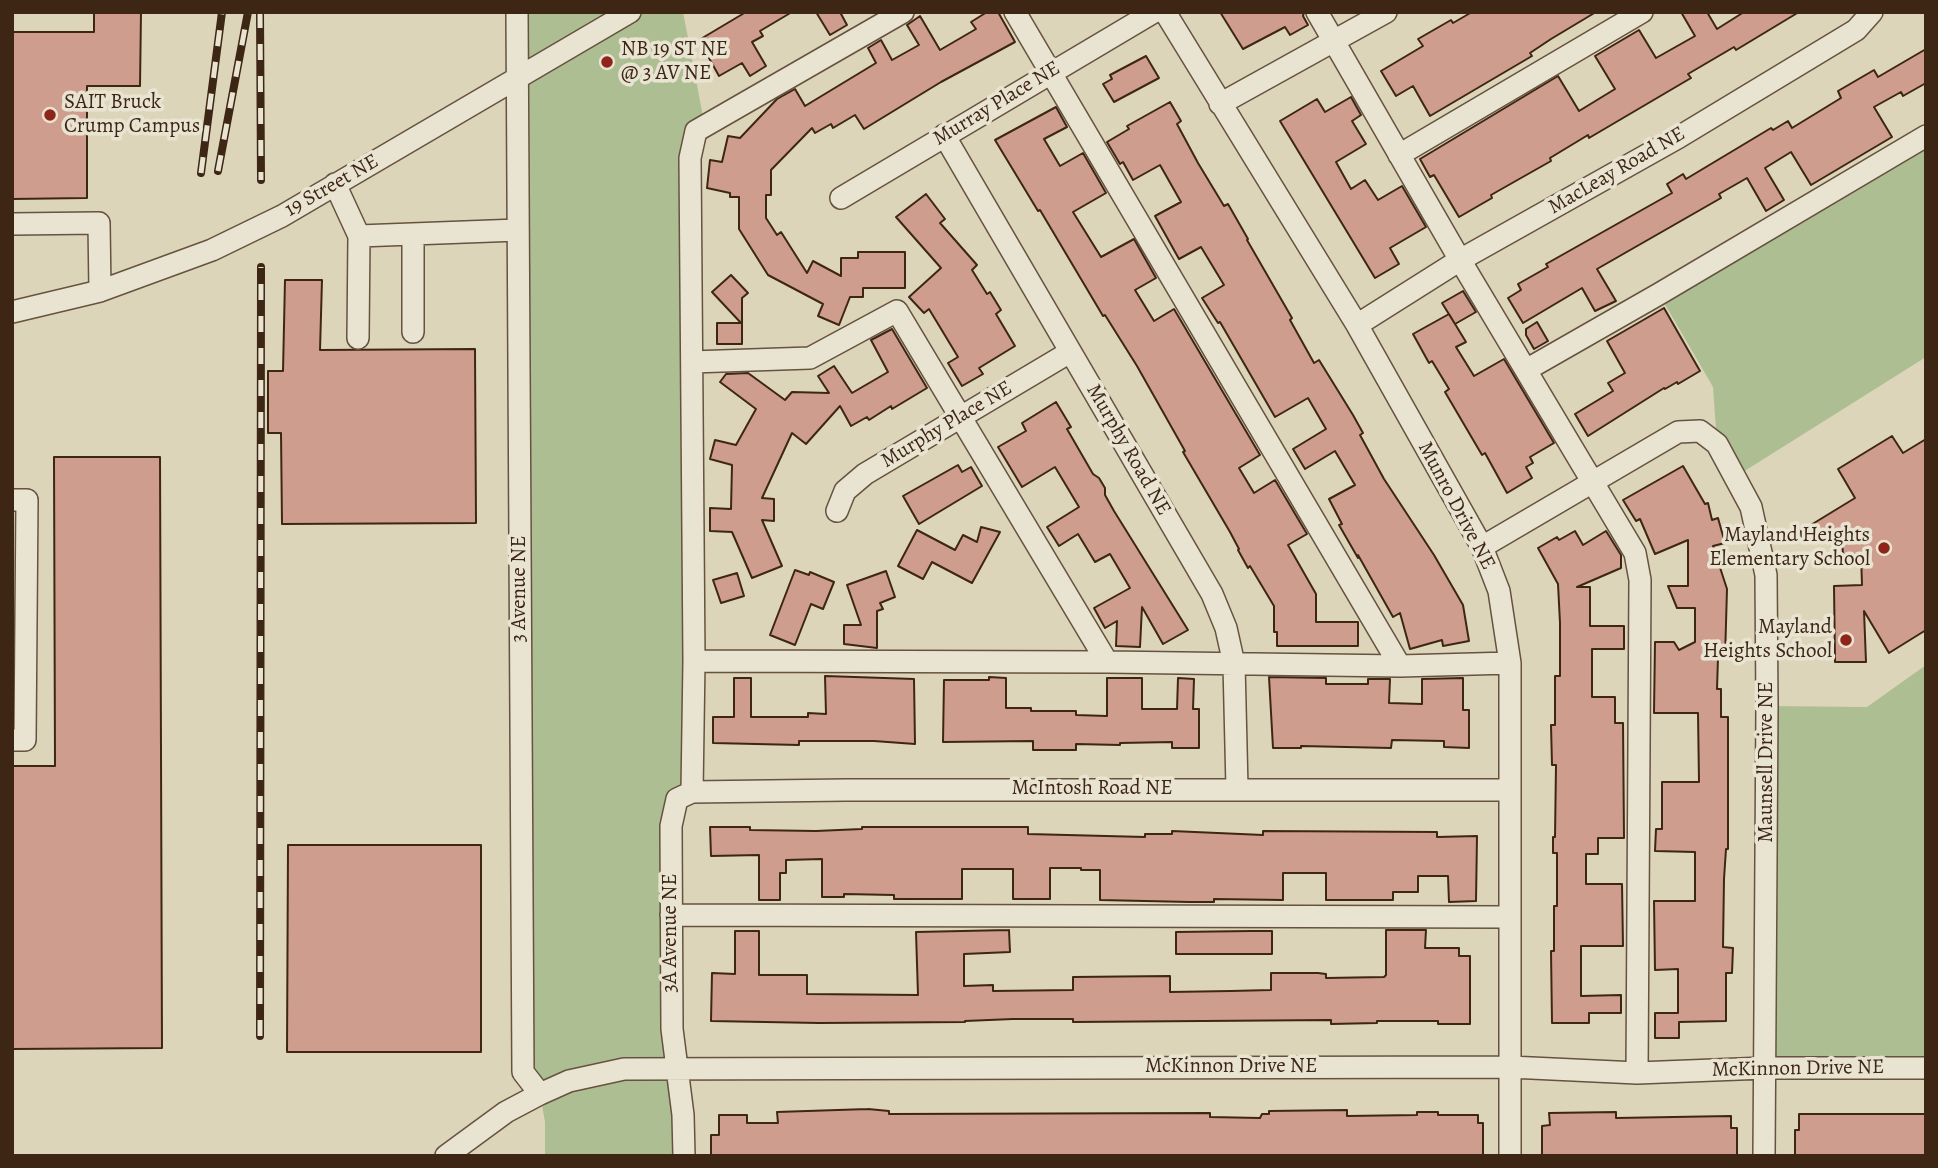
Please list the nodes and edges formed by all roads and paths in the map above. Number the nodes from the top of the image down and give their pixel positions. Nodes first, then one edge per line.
1 (517, 12) edge
2 (630, 12) edge
3 (903, 12) edge
4 (1015, 12) edge
5 (1154, 12) edge
6 (1165, 12) edge
7 (1317, 12) edge
8 (1385, 12) edge
9 (1642, 12) edge
10 (1872, 12) edge
11 (1335, 42) junction
12 (1049, 73) junction
13 (517, 78) junction
14 (1220, 104) junction
15 (944, 135) junction
16 (1926, 136) edge
17 (1399, 155) junction
18 (335, 184) junction
19 (841, 198) dead end
20 (12, 224) edge
21 (518, 230) junction
22 (413, 234) junction
23 (359, 236) junction
24 (1460, 260) junction
25 (100, 291) junction
26 (12, 312) edge
27 (1357, 325) junction
28 (413, 332) dead end
29 (358, 338) dead end
30 (1070, 352) junction
31 (692, 362) junction
32 (1526, 370) junction
33 (961, 416) junction
34 (1593, 483) junction
35 (12, 500) edge
36 (837, 511) dead end
37 (1482, 547) junction
38 (694, 661) junction
39 (1107, 662) junction
40 (1510, 663) junction
41 (1234, 664) junction
42 (1400, 666) junction
43 (12, 740) edge
44 (1237, 788) junction
45 (1509, 790) junction
46 (684, 795) junction
47 (671, 915) junction
48 (1510, 917) junction
49 (1510, 1067) junction
50 (678, 1068) junction
51 (1765, 1068) junction
52 (1926, 1068) edge
53 (1637, 1073) junction
54 (540, 1094) junction
55 (446, 1156) edge
56 (684, 1156) edge
57 (1510, 1156) edge
58 (1763, 1156) edge

1 - 13 street, 3 Avenue NE
2 - 13 street, 19 Street NE
3 - 31 street, 3A Avenue NE
4 - 12 street
5 - 12 street, Murray Place NE
6 - 14 street, Munro Drive NE
7 - 11 street
8 - 11 street
9 - 17 street
10 - 24 street, MacLeay Road NE
11 - 14 street
11 - 17 street
12 - 15 street, Murray Place NE
12 - 42 street
13 - 18 street, 19 Street NE
13 - 21 street, 3 Avenue NE
14 - 27 street, Munro Drive NE
15 - 19 street, Murray Place NE
15 - 30 street, Murphy Road NE
16 - 32 street
17 - 24 street
18 - 23 street
18 - 25 street, 19 Street NE
20 - 25 street
21 - 22 street
21 - 54 street, 3 Avenue NE
22 - 23 street
22 - 28 street
23 - 29 street
24 - 27 street, MacLeay Road NE
24 - 32 street
25 - 26 street, 19 Street NE
27 - 37 street, Munro Drive NE
30 - 33 street, Murphy Place NE
30 - 41 street, Murphy Road NE
31 - 33 street
31 - 38 street, 3A Avenue NE
32 - 34 street
33 - 36 street, Murphy Place NE
33 - 39 street
34 - 37 street, Maunsell Drive NE
34 - 51 street, Maunsell Drive NE
34 - 53 street
35 - 43 street
37 - 40 street, Munro Drive NE
38 - 39 street
38 - 46 street, 3A Avenue NE
39 - 41 street
40 - 42 street
40 - 45 street, Munro Drive NE
41 - 42 street
41 - 44 street, Murphy Road NE
44 - 45 street, McIntosh Road NE
44 - 46 street, McIntosh Road NE
45 - 48 street, Munro Drive NE
46 - 47 street, 3A Avenue NE
47 - 48 street
47 - 50 street, 3A Avenue NE
48 - 49 street, Munro Drive NE
49 - 50 street, McKinnon Drive NE
49 - 53 street, McKinnon Drive NE
49 - 57 street, Munro Drive NE
50 - 54 street, McKinnon Drive NE
50 - 56 street, 3A Avenue NE
51 - 52 street, McKinnon Drive NE
51 - 53 street, McKinnon Drive NE
51 - 58 street, Maunsell Drive NE
54 - 55 street, McKinnon Drive NE

